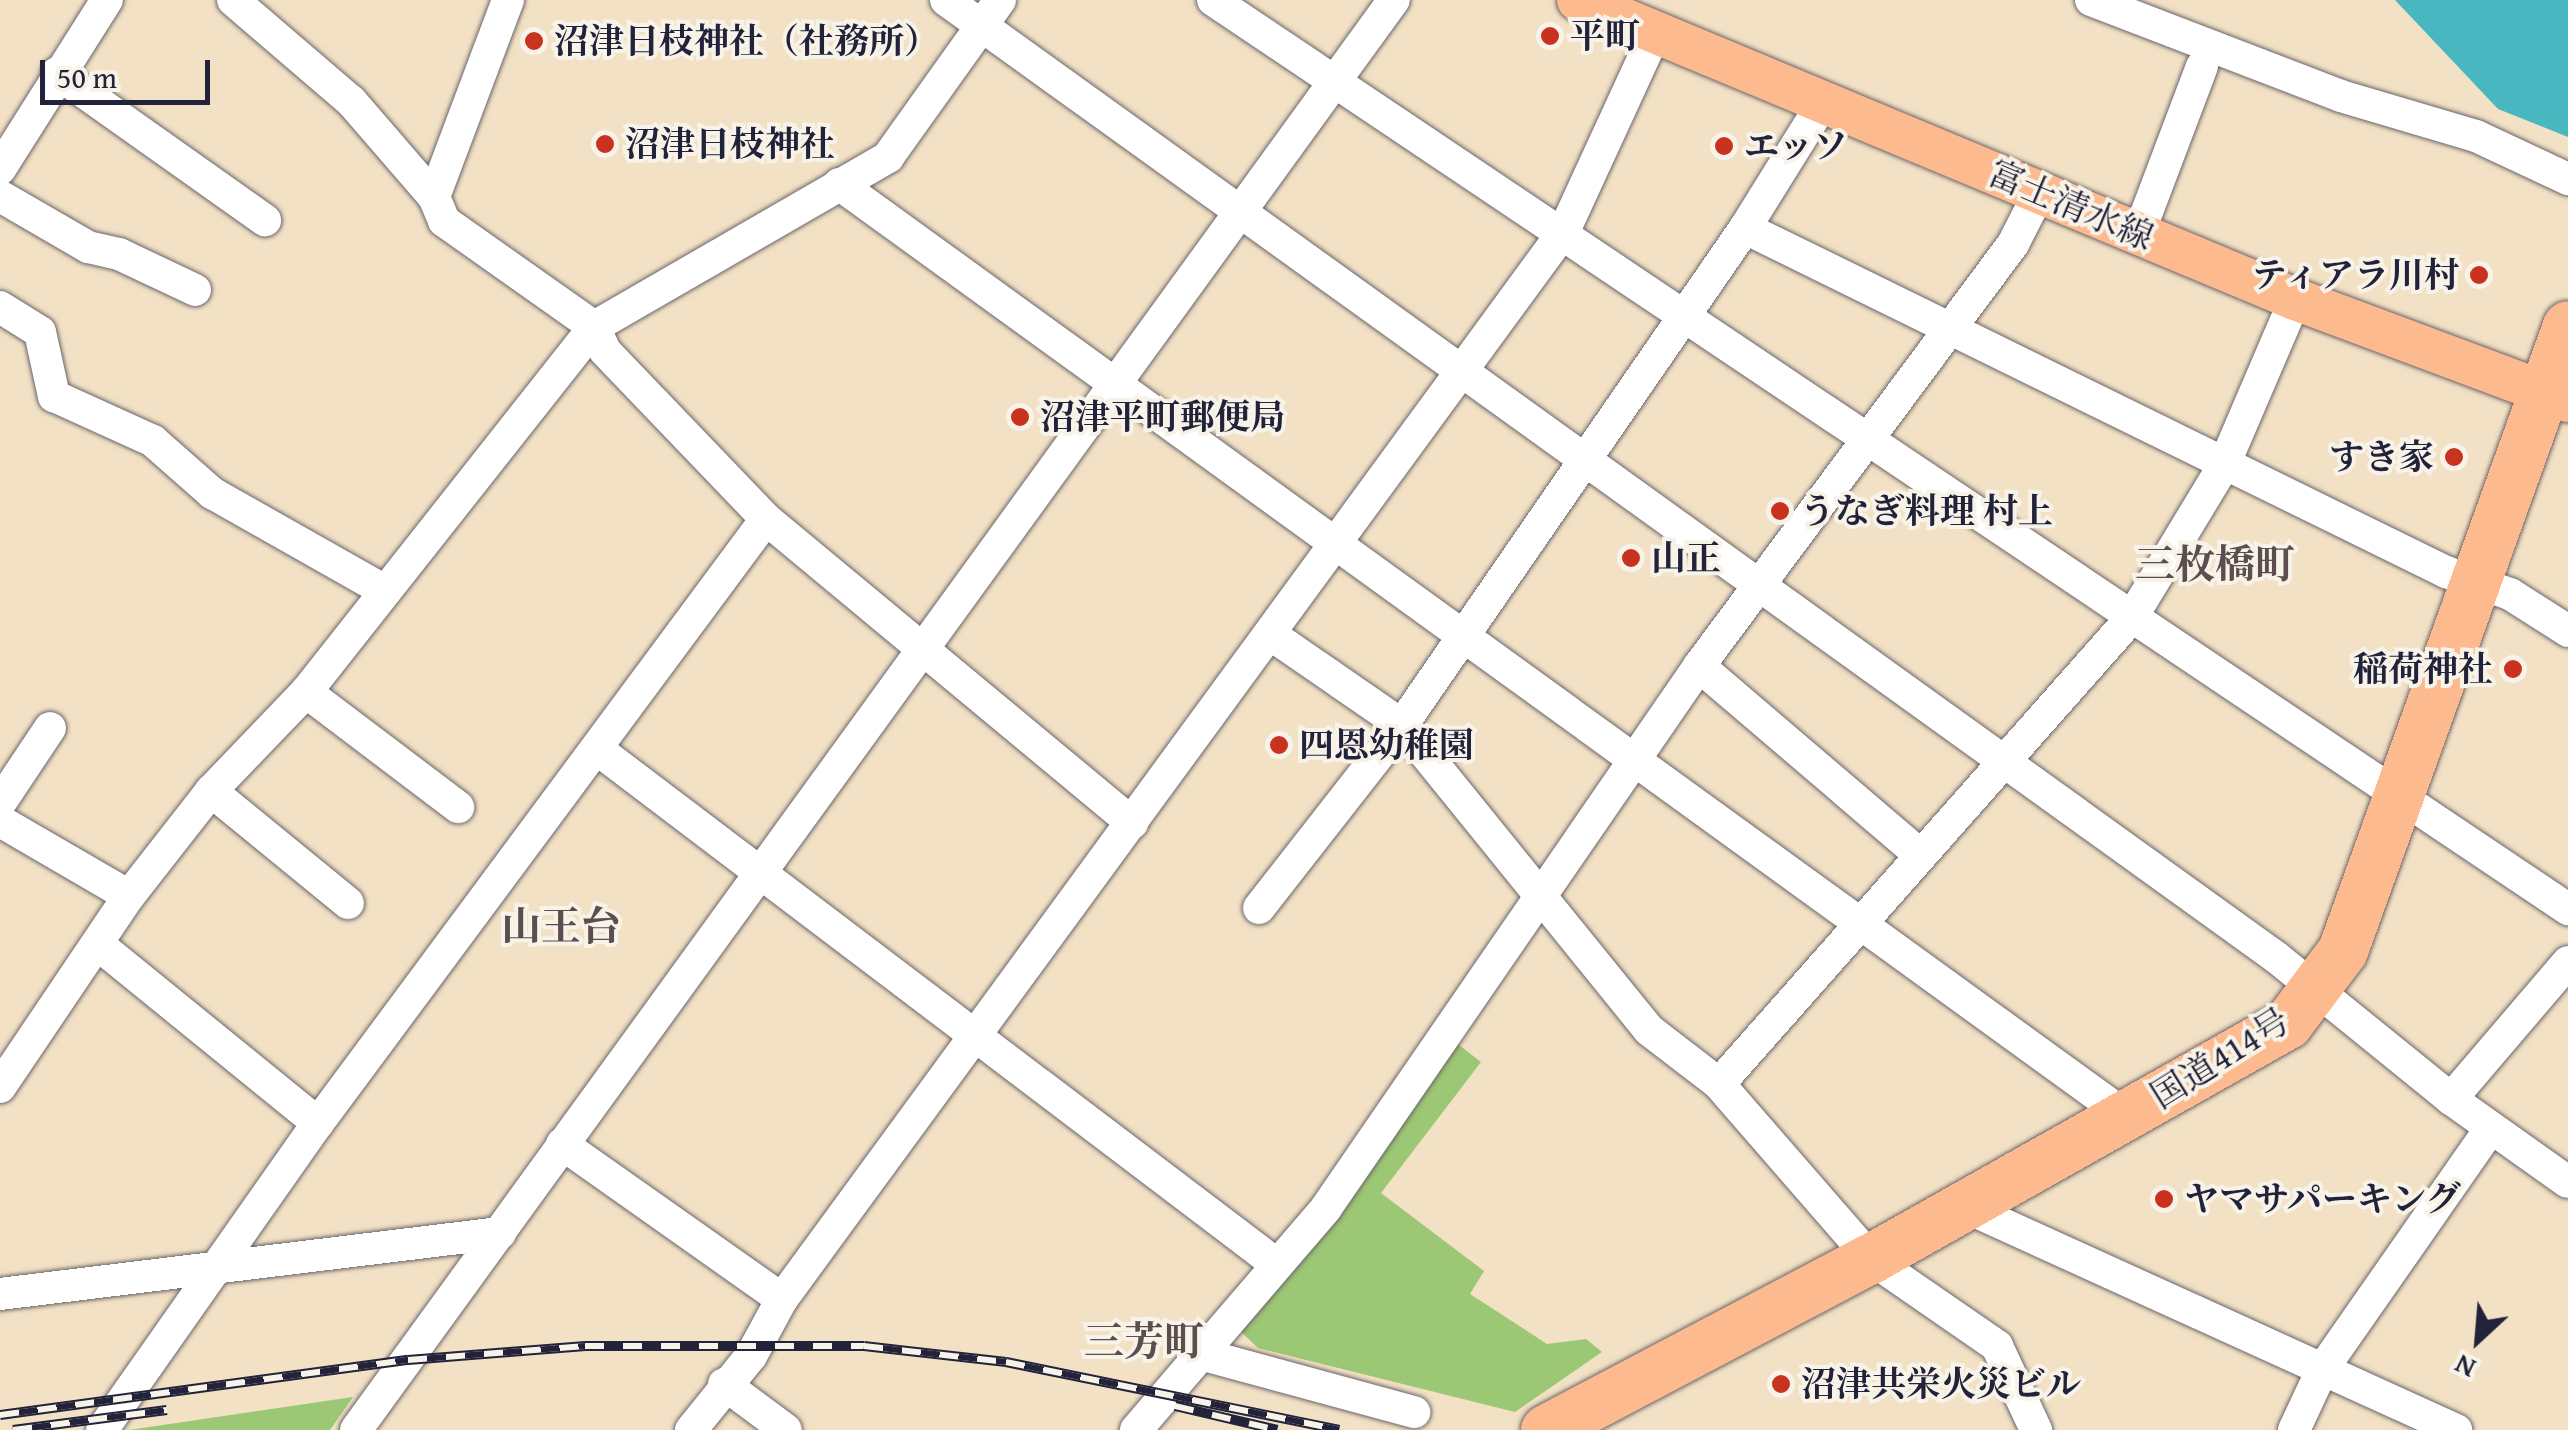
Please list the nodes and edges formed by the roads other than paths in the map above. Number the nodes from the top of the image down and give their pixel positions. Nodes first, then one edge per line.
1 (107, 0) edge
2 (233, 0) edge
3 (508, 0) edge
4 (946, 0) edge
5 (1213, 0) edge
6 (1394, 0) edge
7 (1578, 0) edge
8 (2091, 0) edge
9 (991, 13) edge
10 (1655, 33) junction
11 (2202, 66) dead end
12 (57, 74) junction
13 (1334, 82) junction
14 (1824, 101) junction
15 (0, 169) edge
16 (2568, 180) edge
17 (839, 184) junction
18 (2040, 191) junction
19 (0, 196) edge
20 (434, 197) junction
21 (1239, 212) junction
22 (265, 220) dead end
23 (1745, 228) junction
24 (1564, 231) junction
25 (2139, 233) junction
26 (194, 290) dead end
27 (2295, 300) junction
28 (0, 307) edge
29 (1686, 313) junction
30 (2568, 326) edge
31 (594, 327) junction
32 (1949, 329) junction
33 (1460, 373) junction
34 (1112, 385) junction
35 (2556, 397) edge
36 (1871, 438) junction
37 (1582, 462) junction
38 (2224, 465) junction
39 (766, 519) junction
40 (1339, 544) junction
41 (2478, 583) junction
42 (386, 591) junction
43 (1760, 591) junction
44 (2132, 617) junction
45 (2568, 630) edge
46 (1270, 634) junction
47 (1461, 634) junction
48 (922, 649) junction
49 (1699, 666) junction
50 (306, 692) junction
51 (1402, 725) junction
52 (50, 728) dead end
53 (596, 749) junction
54 (1636, 760) junction
55 (2004, 766) junction
56 (212, 791) junction
57 (2400, 796) junction
58 (0, 803) edge
59 (458, 808) dead end
60 (0, 821) edge
61 (1132, 823) junction
62 (1920, 854) junction
63 (765, 871) junction
64 (1538, 894) junction
65 (129, 896) junction
66 (348, 903) dead end
67 (1259, 908) dead end
68 (2568, 909) edge
69 (1857, 925) junction
70 (100, 946) junction
71 (2568, 962) edge
72 (2316, 991) junction
73 (980, 1034) junction
74 (1719, 1084) junction
75 (0, 1087) edge
76 (2451, 1099) junction
77 (2126, 1116) junction
78 (318, 1123) junction
79 (2490, 1129) junction
80 (562, 1144) junction
81 (2568, 1182) edge
82 (1961, 1205) junction
83 (500, 1232) junction
84 (1871, 1258) junction
85 (1275, 1262) junction
86 (217, 1268) junction
87 (0, 1294) edge
88 (782, 1299) junction
89 (1204, 1355) junction
90 (2322, 1370) junction
91 (724, 1384) junction
92 (1414, 1412) dead end
93 (102, 1430) edge
94 (356, 1430) edge
95 (691, 1430) edge
96 (786, 1430) edge
97 (1136, 1430) edge
98 (1546, 1430) edge
99 (2036, 1430) edge
100 (2294, 1430) edge
101 (2456, 1430) edge

1 - 12 street
2 - 20 street
3 - 20 street
4 - 9 street
5 - 13 street
6 - 13 street
7 - 10 main road, 富士清水線
8 - 16 street
9 - 17 street
9 - 21 street
10 - 14 main road, 富士清水線
10 - 24 street
11 - 25 street
12 - 15 street
12 - 22 street
13 - 21 street
13 - 24 street
14 - 18 main road, 富士清水線
14 - 23 street
17 - 31 street
17 - 34 street
18 - 25 main road, 富士清水線
18 - 32 street
19 - 26 street
20 - 31 street
21 - 33 street
21 - 34 street
23 - 29 street
23 - 32 street
24 - 29 street
24 - 33 street
25 - 27 main road, 富士清水線
27 - 35 main road, 富士清水線
27 - 38 street
28 - 42 street
29 - 36 street
29 - 37 street
30 - 35 highway, 国道414号
31 - 39 street
31 - 42 street
32 - 36 street
32 - 38 street
33 - 37 street
33 - 40 street
34 - 40 street
34 - 48 street
35 - 41 highway, 国道414号
36 - 43 street
36 - 44 street
37 - 43 street
37 - 47 street
38 - 41 street
38 - 44 street
39 - 48 street
39 - 53 street
40 - 46 street
40 - 47 street
41 - 45 street
41 - 57 highway, 国道414号
42 - 50 street
43 - 49 street
43 - 55 street
44 - 55 street
44 - 57 street
46 - 51 street
46 - 61 street
47 - 51 street
47 - 54 street
48 - 61 street
48 - 63 street
49 - 54 street
49 - 62 street
50 - 56 street
50 - 59 street
51 - 64 street
51 - 67 street
52 - 58 street
53 - 63 street
53 - 78 street
54 - 64 street
54 - 69 street
55 - 62 street
55 - 72 street
56 - 65 street
56 - 66 street
57 - 68 street
57 - 72 highway, 国道414号
60 - 65 street
61 - 73 street
62 - 69 street
63 - 73 street
63 - 80 street
64 - 74 street
64 - 85 street
65 - 70 street
69 - 74 street
69 - 77 street
70 - 75 street
70 - 78 street
71 - 76 street
72 - 76 street
72 - 77 highway, 国道414号
73 - 85 street
73 - 88 street
74 - 84 street
76 - 79 street
77 - 82 highway, 国道414号
78 - 86 street
79 - 81 street
79 - 90 street
80 - 83 street
80 - 88 street
82 - 84 highway, 国道414号
82 - 90 street
83 - 86 street
83 - 94 street
84 - 98 highway, 国道414号
84 - 99 street
85 - 89 street
86 - 87 street
86 - 93 street
88 - 91 street
89 - 92 street
89 - 97 street
90 - 100 street
90 - 101 street
91 - 95 street
91 - 96 street

